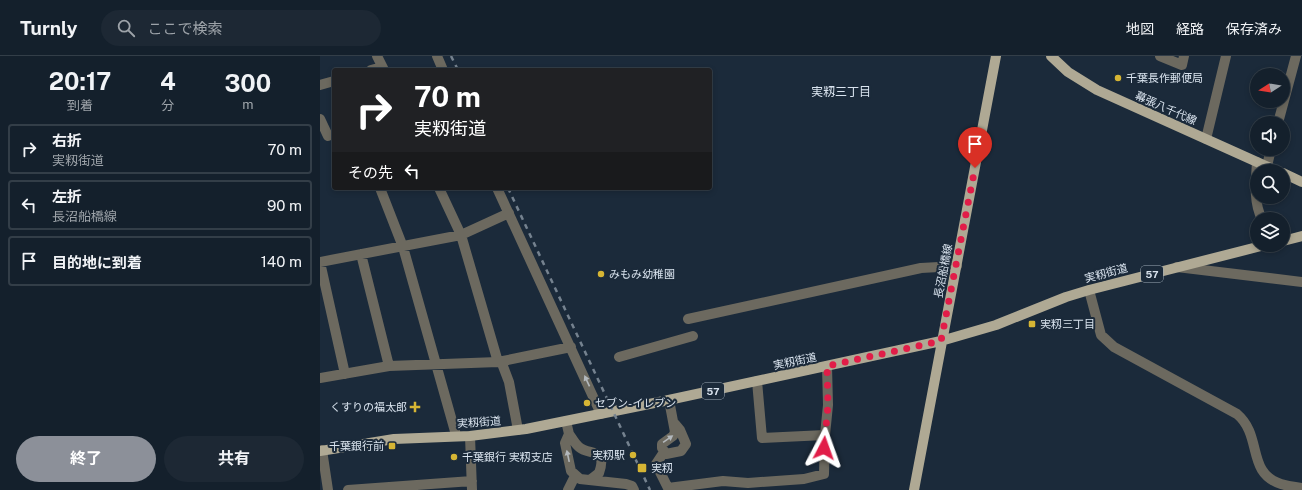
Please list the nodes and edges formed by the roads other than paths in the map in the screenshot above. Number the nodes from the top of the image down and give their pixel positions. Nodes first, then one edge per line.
1 (377, 56) edge
2 (437, 56) edge
3 (996, 56) edge
4 (1051, 56) edge
5 (1160, 56) edge
6 (1184, 56) edge
7 (1226, 56) edge
8 (1297, 63) edge
9 (383, 68) edge
10 (442, 68) edge
11 (332, 82) edge
12 (320, 86) edge
13 (1280, 116) edge
14 (320, 119) edge
15 (327, 137) edge
16 (1206, 139) junction
17 (1257, 162) junction
18 (1262, 164) edge
19 (1290, 176) edge
20 (1302, 182) edge
21 (381, 190) edge
22 (440, 190) edge
23 (498, 190) edge
24 (1259, 212) edge
25 (509, 213) junction
26 (461, 234) junction
27 (1302, 236) edge
28 (1290, 239) edge
29 (404, 247) junction
30 (1250, 249) edge
31 (361, 254) junction
32 (320, 262) edge
33 (957, 266) junction
34 (1177, 267) junction
35 (1302, 282) edge
36 (1089, 290) junction
37 (688, 319) dead end
38 (692, 336) dead end
39 (941, 341) junction
40 (571, 347) junction
41 (619, 357) dead end
42 (500, 361) junction
43 (436, 365) junction
44 (389, 366) junction
45 (827, 366) junction
46 (345, 374) junction
47 (320, 378) edge
48 (757, 381) junction
49 (669, 400) junction
50 (602, 414) junction
51 (566, 421) junction
52 (675, 424) junction
53 (518, 430) junction
54 (569, 434) junction
55 (456, 435) junction
56 (825, 435) junction
57 (470, 436) junction
58 (321, 450) edge
59 (664, 452) junction
60 (575, 476) junction
61 (590, 480) junction
62 (472, 485) edge
63 (1302, 488) edge
64 (669, 489) edge
65 (328, 490) edge
66 (348, 490) edge
67 (568, 490) edge
68 (634, 490) edge
69 (914, 490) edge

1 - 9 street
2 - 10 street
3 - 33 main road, 長沼船橋線
4 - 16 main road, 幕張八千代線
5 - 6 street
7 - 16 street
8 - 13 street
11 - 12 street
14 - 15 street
16 - 17 main road, 幕張八千代線
17 - 18 main road, 幕張八千代線
17 - 24 street
19 - 20 main road
21 - 29 street
22 - 26 street
23 - 25 street
25 - 26 street
25 - 40 street
26 - 29 street
26 - 42 street
27 - 28 main road
29 - 31 street
29 - 43 street
30 - 34 main road, 実籾街道 / 57
31 - 32 street
31 - 44 street
32 - 46 street
33 - 37 street
33 - 39 main road, 長沼船橋線
34 - 35 street
34 - 36 main road, 実籾街道 / 57
36 - 39 main road, 実籾街道 / 57
36 - 63 street
38 - 41 street
39 - 45 main road, 実籾街道 / 57
39 - 69 main road, 長沼船橋線
40 - 42 street
50 -> 40 street
42 - 43 street
42 - 53 street
43 - 44 street
43 - 55 street
44 - 46 street
45 - 48 main road, 実籾街道 / 57
45 - 56 street
46 - 47 street
48 - 49 main road, 実籾街道 / 57
48 - 56 street
49 - 50 main road, 実籾街道 / 57
49 - 52 street
50 - 51 main road, 実籾街道 / 57
51 - 53 main road, 実籾街道 / 57
51 - 54 street
59 -> 52 street
52 - 59 street
53 - 57 main road, 実籾街道 / 57
60 -> 54 street
54 - 61 street
55 - 57 main road, 実籾街道 / 57
55 - 58 main road, 実籾街道 / 57
56 - 64 street
57 - 62 street
58 - 65 street
59 - 64 street
60 - 61 street
60 - 67 street
61 - 68 street
62 - 66 street

